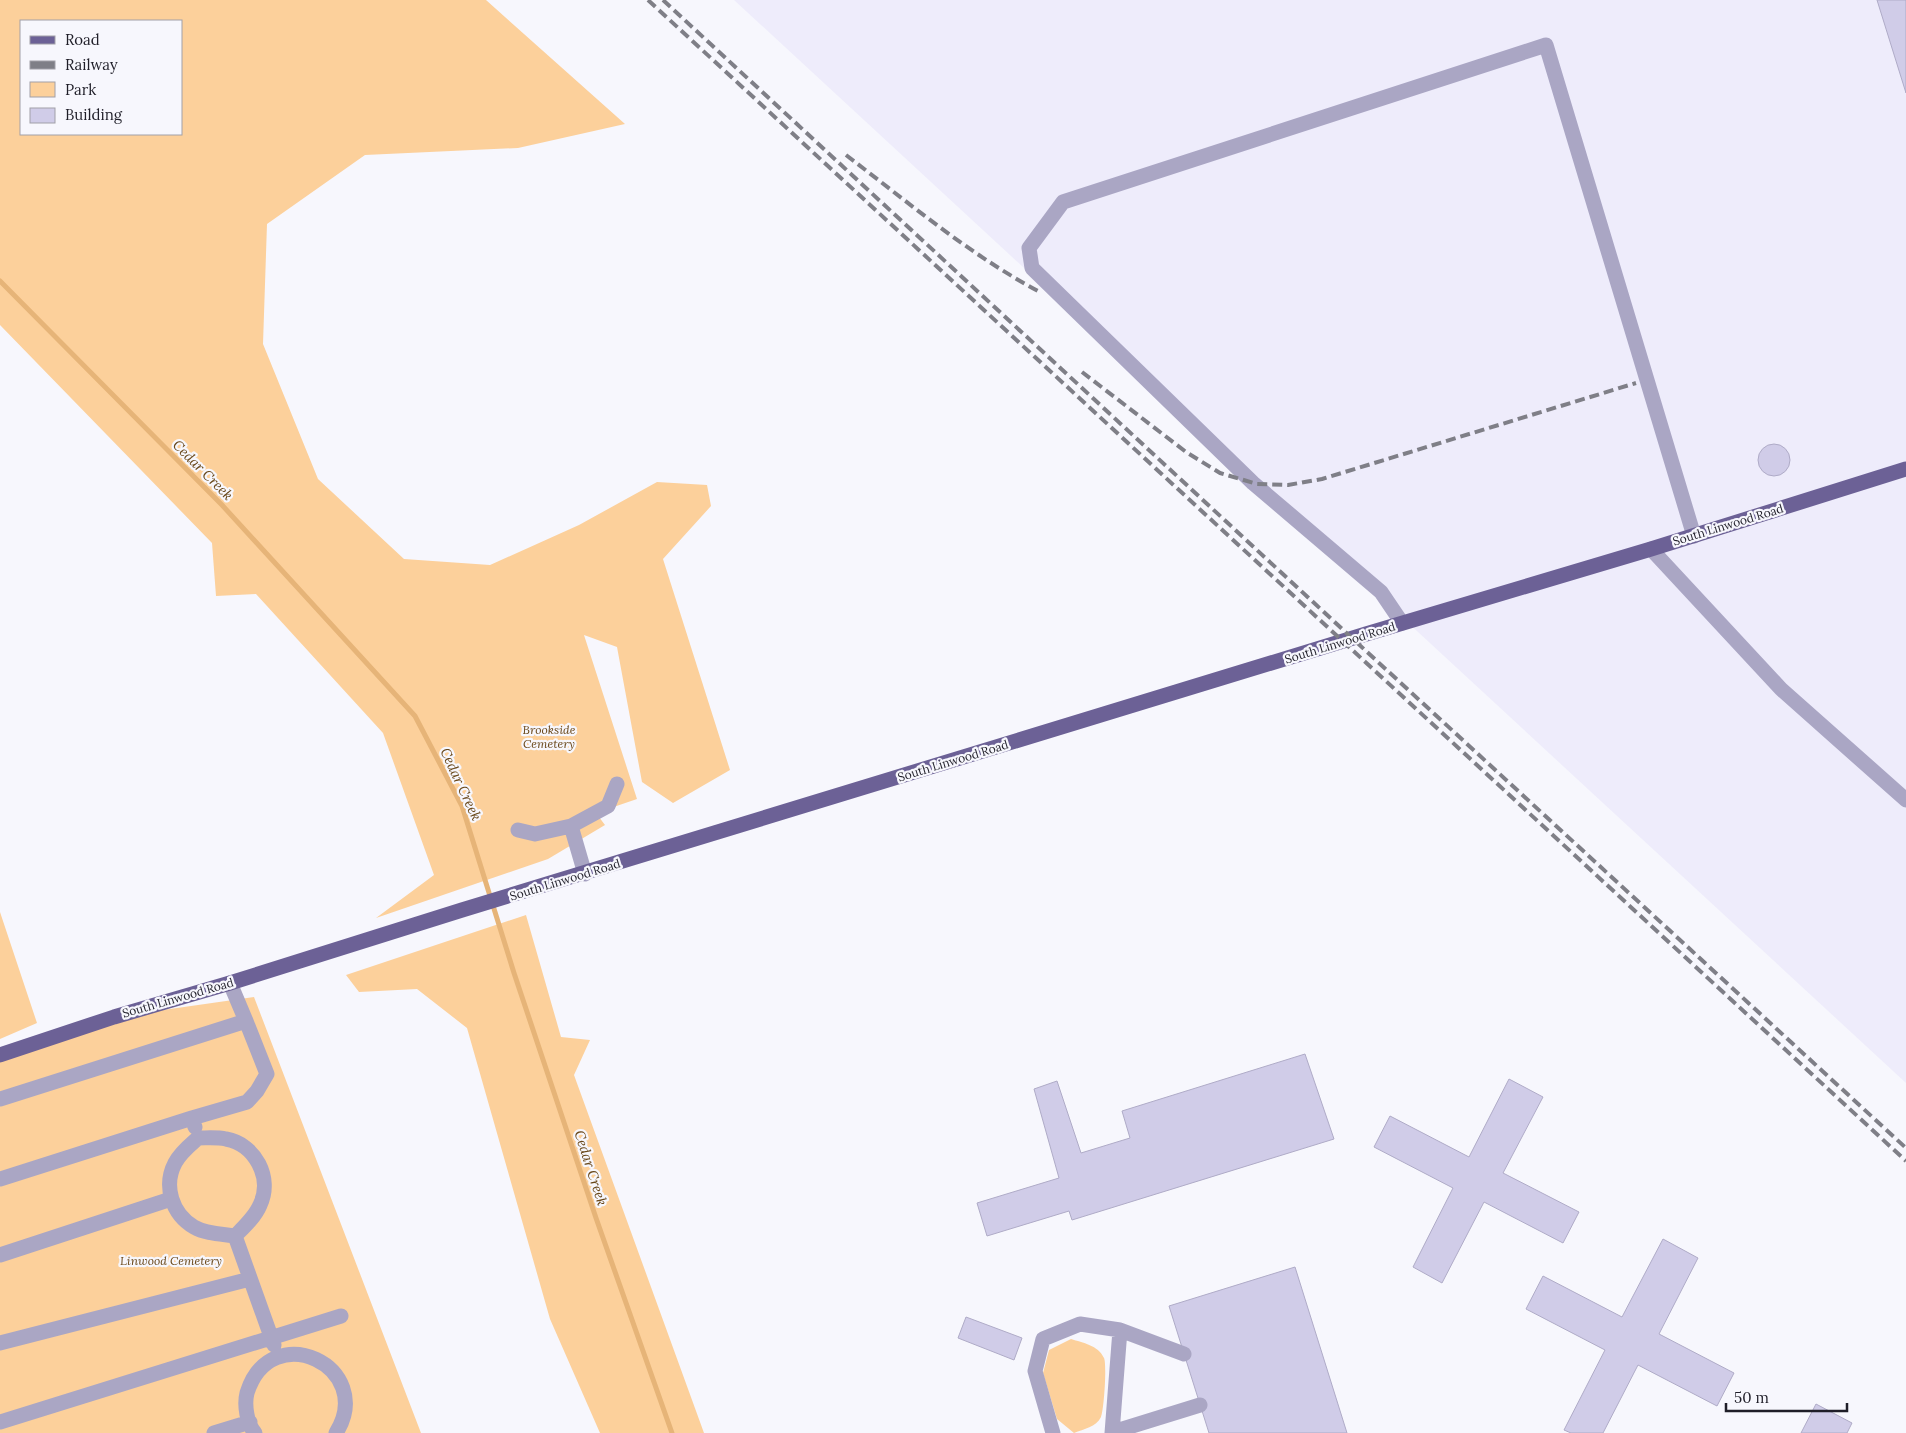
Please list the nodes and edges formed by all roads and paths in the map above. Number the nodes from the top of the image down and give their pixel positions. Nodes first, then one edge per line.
1 (1906, 469) edge
2 (1694, 536) junction
3 (1651, 549) junction
4 (1402, 623) junction
5 (617, 784) dead end
6 (1906, 800) edge
7 (571, 826) junction
8 (518, 830) dead end
9 (586, 874) junction
10 (230, 983) junction
11 (246, 1021) junction
12 (0, 1055) edge
13 (0, 1099) edge
14 (192, 1118) junction
15 (198, 1138) junction
16 (0, 1179) edge
17 (171, 1200) junction
18 (236, 1236) junction
19 (0, 1255) edge
20 (250, 1279) junction
21 (341, 1316) dead end
22 (1120, 1330) junction
23 (270, 1337) junction
24 (0, 1343) edge
25 (1184, 1354) dead end
26 (279, 1356) junction
27 (1200, 1405) dead end
28 (0, 1422) edge
29 (253, 1427) edge
30 (1113, 1432) edge
31 (214, 1433) edge
32 (336, 1433) edge
33 (1053, 1433) edge

1 - 2 main road, South Linwood Road
2 - 3 main road, South Linwood Road
2 - 4 lane
3 - 4 main road, South Linwood Road
3 - 6 lane
4 - 9 main road, South Linwood Road
5 - 7 lane
7 - 8 lane
7 - 9 lane
9 - 10 main road, South Linwood Road
10 - 11 lane
10 - 12 main road, South Linwood Road
11 - 13 lane
11 - 14 lane
14 - 15 lane
14 - 16 lane
15 - 17 lane
15 - 18 lane
17 - 18 lane
17 - 19 lane
18 - 20 lane
20 - 23 lane
20 - 24 lane
21 - 23 lane
22 - 25 lane
22 - 30 lane
22 - 33 lane
23 - 26 lane
23 - 28 lane
26 - 29 lane
26 - 32 lane
27 - 30 lane
29 - 31 lane

